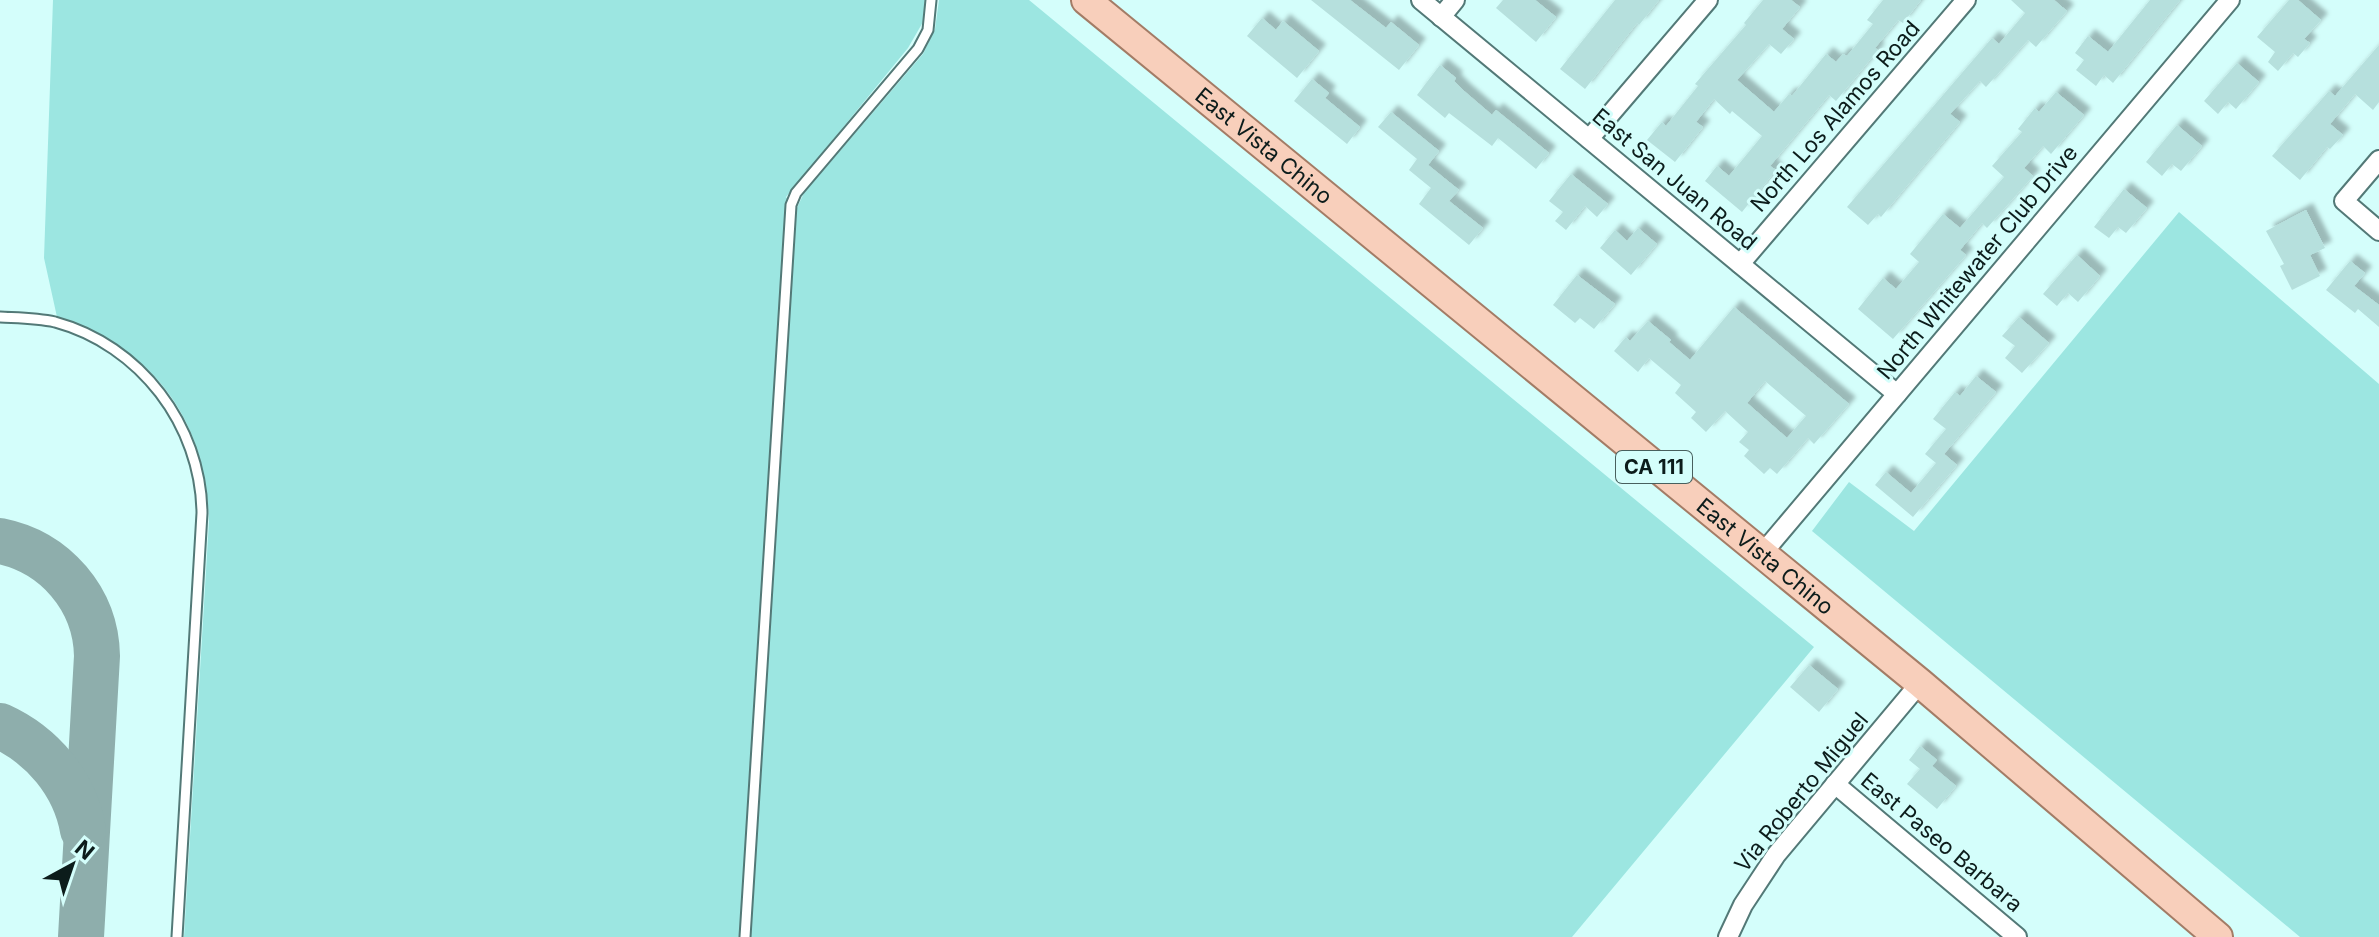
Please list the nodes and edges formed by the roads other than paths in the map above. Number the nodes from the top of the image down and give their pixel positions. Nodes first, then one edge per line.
1 (931, 0) edge
2 (1086, 0) edge
3 (1421, 0) edge
4 (1455, 0) edge
5 (1708, 0) edge
6 (1966, 0) edge
7 (2230, 0) edge
8 (1441, 17) junction
9 (1589, 139) junction
10 (2379, 160) edge
11 (2379, 231) edge
12 (1740, 264) junction
13 (0, 317) edge
14 (1897, 394) junction
15 (1761, 555) junction
16 (1920, 683) junction
17 (1835, 784) junction
18 (177, 937) edge
19 (745, 937) edge
20 (1728, 937) edge
21 (2017, 937) edge
22 (2218, 937) edge

1 - 19 lane
2 - 15 main road, East Vista Chino / CA 111
3 - 8 street, East San Juan Road
4 - 8 street
5 - 9 street
6 - 12 street, North Los Alamos Road
7 - 14 street, North Whitewater Club Drive
8 - 9 street, East San Juan Road
9 - 12 street, East San Juan Road
10 - 11 street
12 - 14 street, East San Juan Road
13 - 18 lane
14 - 15 street, North Whitewater Club Drive
15 - 16 main road, East Vista Chino / CA 111
16 - 17 street, Via Roberto Miguel
16 - 22 main road, East Vista Chino / CA 111
17 - 20 street, Via Roberto Miguel
17 - 21 street, East Paseo Barbara

